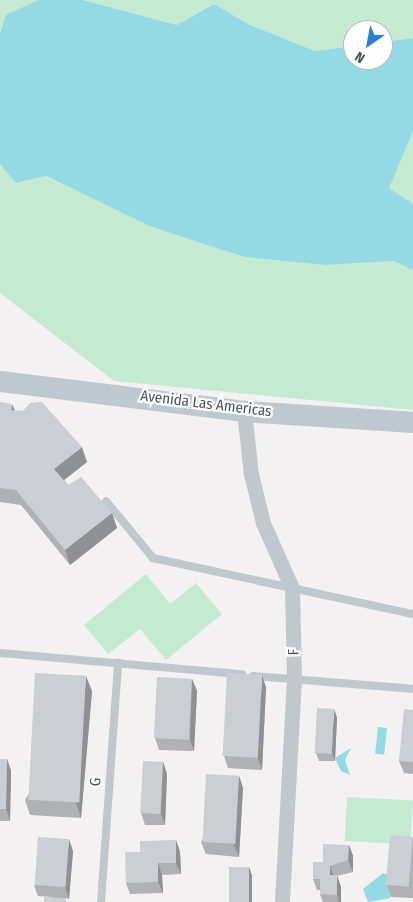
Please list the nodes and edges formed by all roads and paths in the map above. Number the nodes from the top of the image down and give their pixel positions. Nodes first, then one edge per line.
1 (0, 381) edge
2 (244, 411) junction
3 (413, 422) edge
4 (106, 501) dead end
5 (292, 588) junction
6 (413, 614) edge
7 (0, 653) edge
8 (118, 663) junction
9 (294, 679) junction
10 (413, 689) edge
11 (101, 902) edge
12 (282, 902) edge

1 - 2 street, Avenida Las Americas
2 - 3 street, Avenida Las Americas
2 - 5 street, F
4 - 5 lane
5 - 6 lane
5 - 9 street, F
7 - 8 lane
8 - 9 lane
8 - 11 lane, G
9 - 10 lane
9 - 12 street, F

